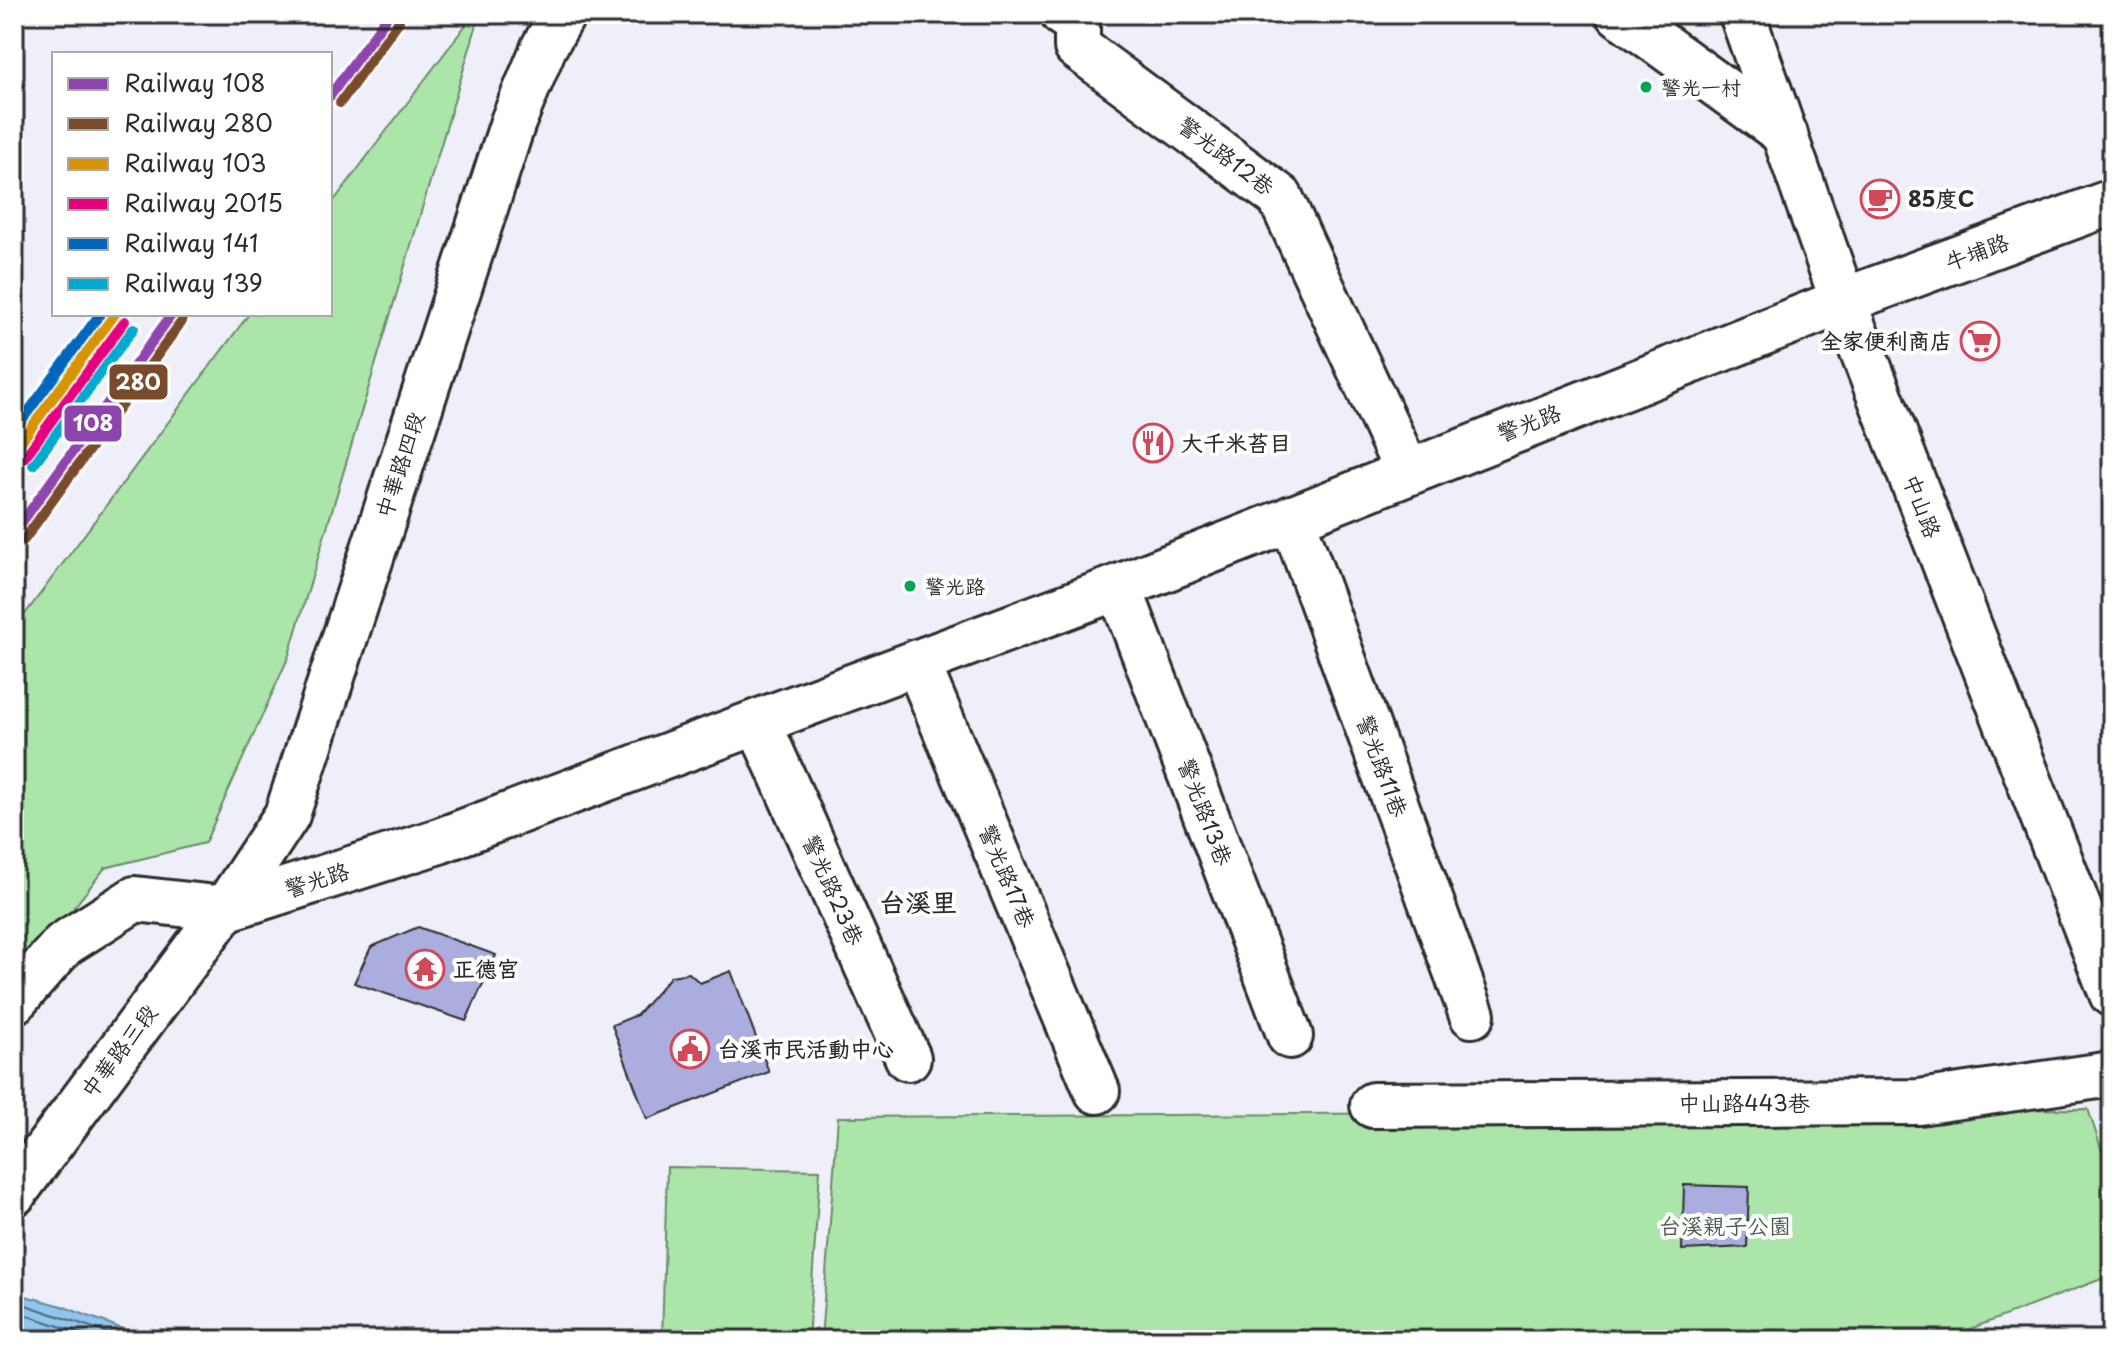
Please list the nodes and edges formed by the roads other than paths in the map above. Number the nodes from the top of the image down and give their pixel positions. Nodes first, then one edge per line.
1 (563, 14) edge
2 (1063, 14) edge
3 (1619, 14) edge
4 (1742, 14) edge
5 (1785, 134) junction
6 (2112, 202) edge
7 (1843, 301) junction
8 (1407, 471) junction
9 (1292, 518) junction
10 (1119, 587) junction
11 (917, 662) junction
12 (758, 722) junction
13 (225, 909) junction
14 (2112, 994) edge
15 (14, 1001) edge
16 (1472, 1015) dead end
17 (1290, 1036) dead end
18 (908, 1058) dead end
19 (2112, 1074) edge
20 (1097, 1091) dead end
21 (1373, 1105) dead end
22 (14, 1193) edge

1 - 13 street, 中華路四段
2 - 8 street, 警光路12巷
3 - 5 street
4 - 5 street, 中山路
5 - 7 street, 中山路
6 - 7 street, 牛埔路
7 - 8 street, 警光路
7 - 14 street, 中山路
8 - 9 street, 警光路
9 - 10 street, 警光路
9 - 16 street, 警光路11巷
10 - 11 street, 警光路
10 - 17 street, 警光路13巷
11 - 12 street, 警光路
11 - 20 street, 警光路17巷
12 - 13 street, 警光路
12 - 18 street, 警光路23巷
13 - 15 street
13 - 22 street, 中華路三段
19 - 21 street, 中山路443巷

